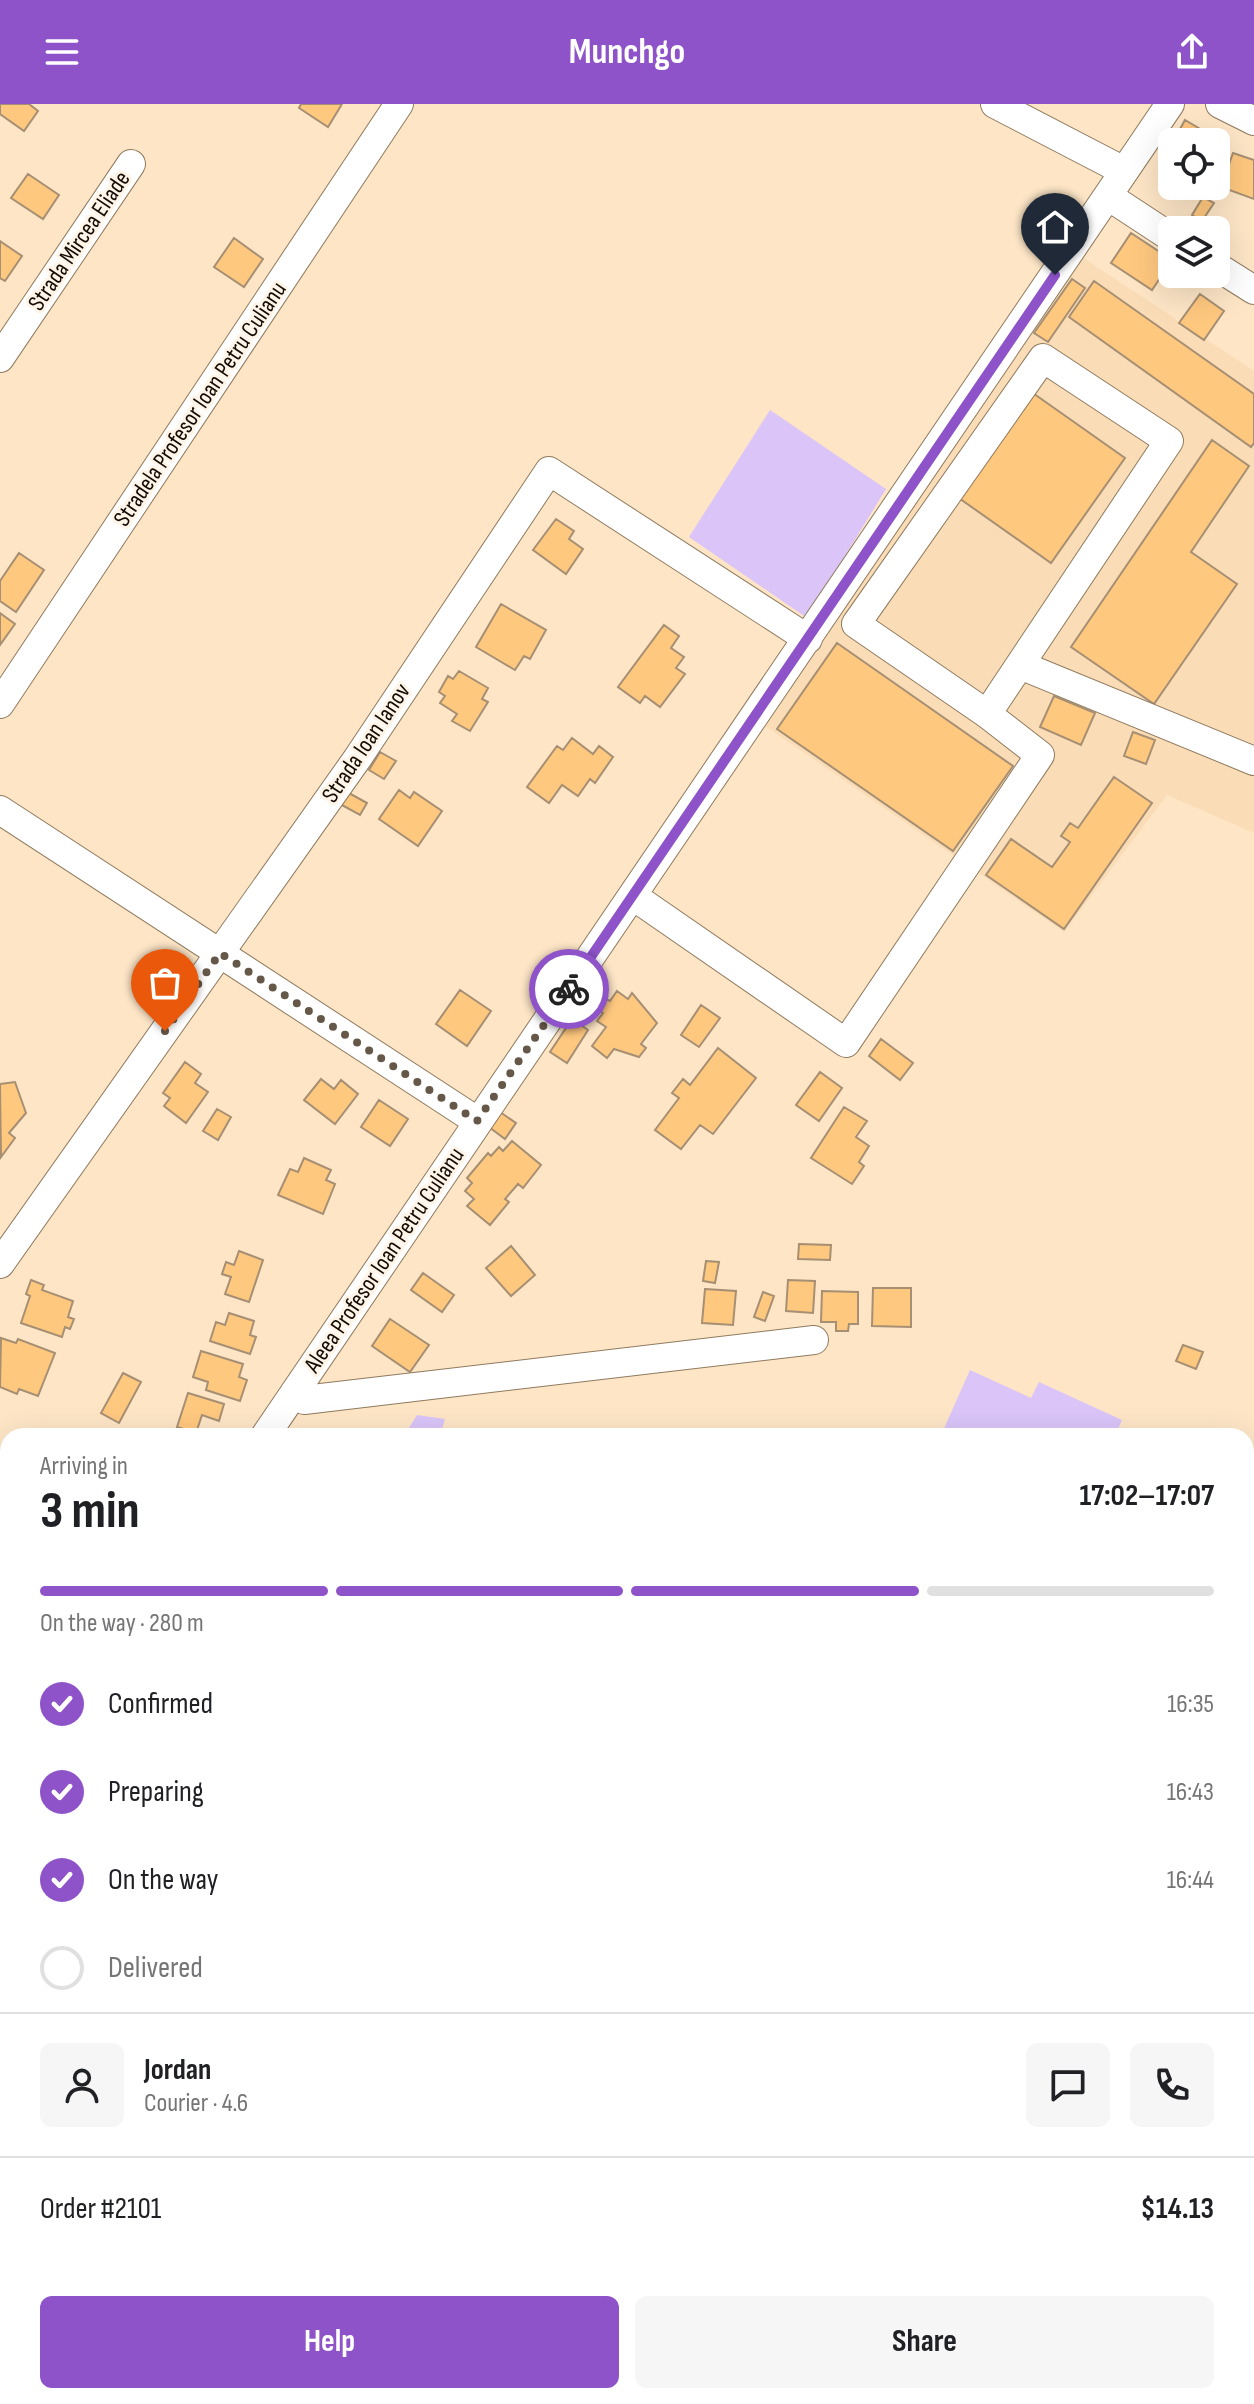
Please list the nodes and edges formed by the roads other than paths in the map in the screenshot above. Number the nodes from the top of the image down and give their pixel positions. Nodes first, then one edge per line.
1 (399, 104) edge
2 (995, 104) edge
3 (1170, 104) edge
4 (1220, 104) edge
5 (1254, 121) edge
6 (131, 164) dead end
7 (1124, 171) junction
8 (1108, 196) junction
9 (1158, 229) edge
10 (1230, 275) edge
11 (1254, 290) edge
12 (0, 358) edge
13 (808, 639) junction
14 (1020, 665) junction
15 (0, 704) edge
16 (987, 714) junction
17 (1254, 761) edge
18 (0, 810) edge
19 (633, 896) junction
20 (220, 953) junction
21 (477, 1121) junction
22 (0, 1264) edge
23 (814, 1340) dead end
24 (294, 1393) junction
25 (270, 1428) edge

1 - 15 street, Stradela Profesor Ioan Petru Culianu
2 - 7 street
3 - 7 street, Aleea Profesor Ioan Petru Culianu
4 - 5 street
6 - 12 street, Strada Mircea Eliade
7 - 8 street, Aleea Profesor Ioan Petru Culianu
8 - 9 street
8 - 13 street, Aleea Profesor Ioan Petru Culianu
10 - 11 street
13 - 19 street, Aleea Profesor Ioan Petru Culianu
13 - 20 street, Strada Ioan Ianov
14 - 16 street
14 - 16 street
14 - 17 street
16 - 19 street
18 - 20 street
19 - 21 street, Aleea Profesor Ioan Petru Culianu
20 - 21 street
20 - 22 street, Strada Ioan Ianov
21 - 24 street, Aleea Profesor Ioan Petru Culianu
23 - 24 street
24 - 25 street, Aleea Profesor Ioan Petru Culianu

